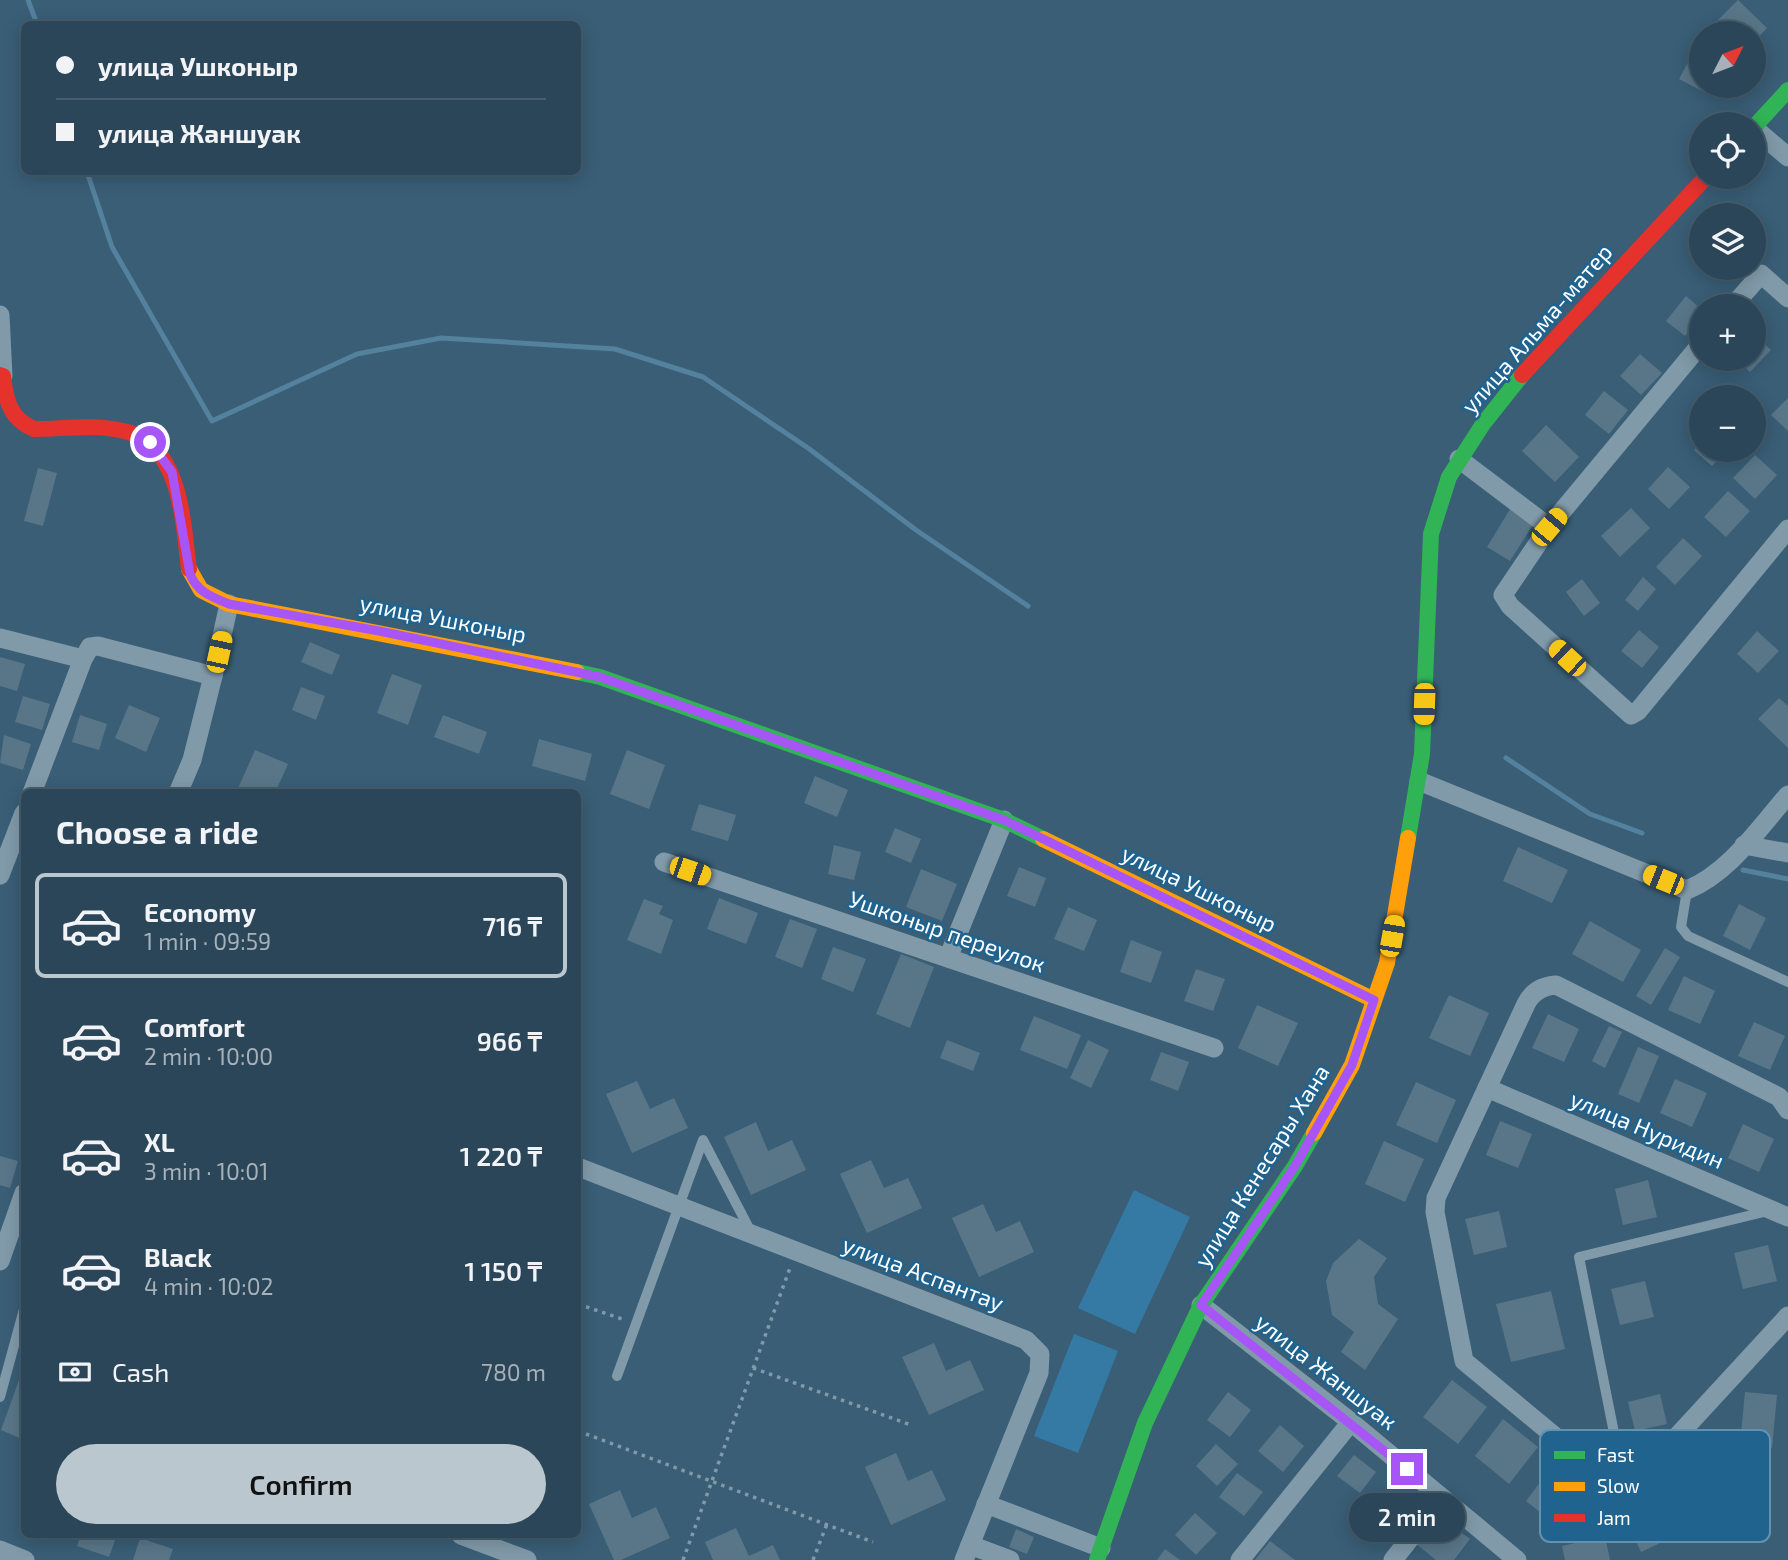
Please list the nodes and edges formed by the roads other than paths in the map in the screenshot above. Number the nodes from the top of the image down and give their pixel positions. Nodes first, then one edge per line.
1 (1788, 90) edge
2 (1766, 115) edge
3 (1766, 138) edge
4 (1788, 157) edge
5 (1695, 189) edge
6 (1743, 294) edge
7 (1788, 298) edge
8 (0, 315) edge
9 (1689, 358) edge
10 (2, 375) edge
11 (1460, 460) junction
12 (1549, 527) junction
13 (1788, 528) edge
14 (229, 604) junction
15 (0, 638) edge
16 (83, 659) junction
17 (214, 676) junction
18 (1419, 780) junction
19 (34, 789) edge
20 (180, 789) edge
21 (1788, 795) edge
22 (21, 817) edge
23 (1004, 820) junction
24 (8, 834) edge
25 (1744, 845) junction
26 (1788, 853) edge
27 (664, 862) dead end
28 (0, 875) edge
29 (1687, 890) junction
30 (948, 958) junction
31 (1788, 982) edge
32 (1374, 1000) junction
33 (1214, 1048) dead end
34 (1487, 1088) junction
35 (1788, 1110) edge
36 (581, 1168) edge
37 (21, 1202) edge
38 (679, 1207) junction
39 (1780, 1214) edge
40 (753, 1236) junction
41 (0, 1261) edge
42 (1201, 1305) junction
43 (1788, 1316) edge
44 (21, 1320) edge
45 (617, 1376) dead end
46 (0, 1397) edge
47 (1351, 1422) junction
48 (1547, 1430) edge
49 (1613, 1430) edge
50 (1683, 1430) edge
51 (1441, 1498) junction
52 (985, 1504) junction
53 (469, 1538) edge
54 (0, 1550) edge
55 (967, 1553) edge
56 (1099, 1554) edge
57 (25, 1560) edge
58 (527, 1560) edge
59 (1010, 1560) edge
60 (1240, 1560) edge
61 (1392, 1560) edge
62 (1517, 1560) edge

1 - 2 street
3 - 4 street
5 - 11 street, улица Альма-матер
6 - 7 street
8 - 10 street
9 - 12 street
10 - 14 street, улица Ушконыр
11 - 12 street
11 - 18 street, улица Альма-матер
12 - 13 street
14 - 17 street
14 - 23 street, улица Ушконыр
15 - 16 street
16 - 17 street
16 - 19 street
17 - 20 street
18 - 29 street
18 - 32 street, улица Кенесары Хана
21 - 25 street
22 - 24 street
23 - 30 street
23 - 32 street, улица Ушконыр
24 - 28 street
25 - 26 street
25 - 29 street
27 - 30 street, Ушконыр переулок
29 - 31 lane
30 - 33 street, Ушконыр переулок
32 - 42 street, улица Кенесары Хана
34 - 35 street
34 - 39 street, улица Нуридин
34 - 48 street
36 - 38 street, улица Аспантау
37 - 41 street
38 - 40 street, улица Аспантау
38 - 40 lane
38 - 45 lane
39 - 49 lane
40 - 52 street, улица Аспантау
42 - 47 street, улица Жаншуак
42 - 56 street, улица Кенесары Хана
43 - 50 street
44 - 46 lane
47 - 51 street, улица Жаншуак
47 - 60 street
51 - 61 street
51 - 62 street, улица Жаншуак
52 - 55 street, улица Аспантау
52 - 56 street
53 - 58 street
54 - 57 street
55 - 59 street

